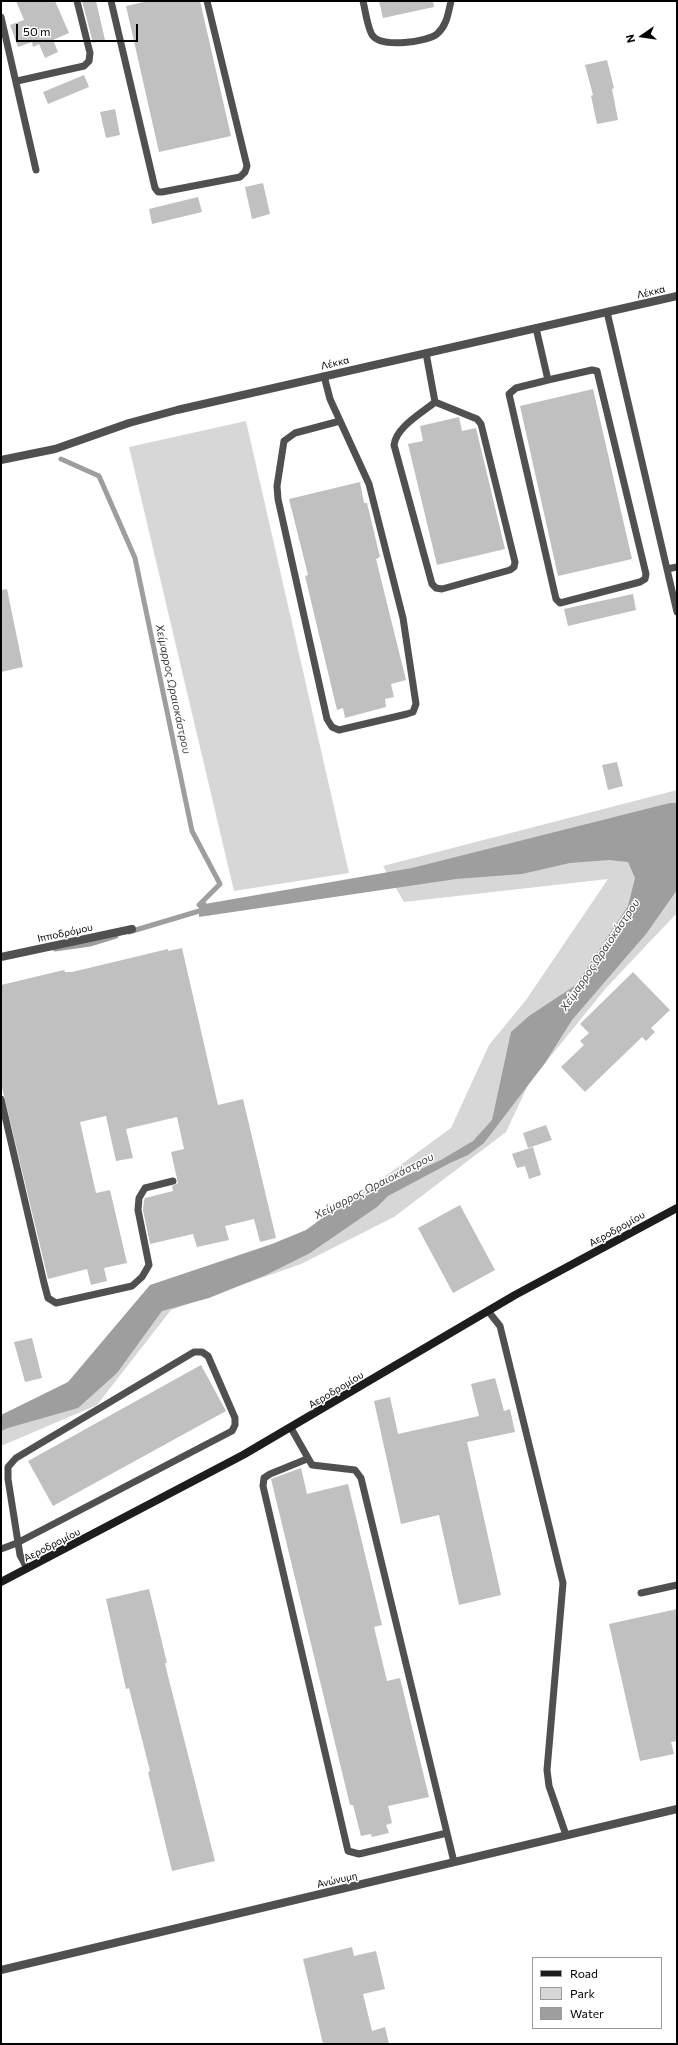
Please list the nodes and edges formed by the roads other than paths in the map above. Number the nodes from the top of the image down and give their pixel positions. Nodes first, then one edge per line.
1 (77, 1) edge
2 (111, 1) edge
3 (207, 1) edge
4 (363, 1) edge
5 (450, 1) edge
6 (1, 17) edge
7 (17, 81) junction
8 (36, 170) dead end
9 (677, 296) edge
10 (607, 312) junction
11 (536, 328) junction
12 (426, 353) junction
13 (324, 376) junction
14 (548, 380) junction
15 (435, 402) junction
16 (340, 421) junction
17 (1, 460) edge
18 (677, 567) edge
19 (667, 569) junction
20 (677, 612) edge
21 (132, 929) dead end
22 (1, 957) edge
23 (1, 1099) edge
24 (173, 1181) dead end
25 (677, 1208) edge
26 (488, 1312) junction
27 (291, 1428) junction
28 (307, 1459) junction
29 (17, 1543) junction
30 (1, 1549) edge
31 (27, 1568) junction
32 (1, 1582) edge
33 (677, 1585) edge
34 (641, 1593) dead end
35 (677, 1809) edge
36 (447, 1833) junction
37 (566, 1835) junction
38 (454, 1862) junction
39 (1, 1970) edge

1 - 7 lane
2 - 3 lane
4 - 5 lane
6 - 7 lane
7 - 8 lane
9 - 10 street, Λέκκα
10 - 11 street, Λέκκα
10 - 19 lane
11 - 12 street, Λέκκα
11 - 14 lane
12 - 13 street, Λέκκα
12 - 15 lane
13 - 16 lane
13 - 17 street, Λέκκα
14 - 14 lane
15 - 15 lane
16 - 16 lane
18 - 19 lane
19 - 20 lane
21 - 22 street, Ιπποδρόμου
23 - 24 lane
25 - 26 street, Αεροδρομίου
26 - 27 street, Αεροδρομίου
26 - 37 lane
27 - 28 lane
27 - 31 street, Αεροδρομίου
28 - 36 lane
28 - 36 lane
29 - 29 lane
29 - 30 lane
29 - 31 lane
31 - 32 street, Αεροδρομίου
33 - 34 lane
35 - 37 street, Ανώνυμη
36 - 38 lane
37 - 38 street, Ανώνυμη
38 - 39 street, Ανώνυμη

